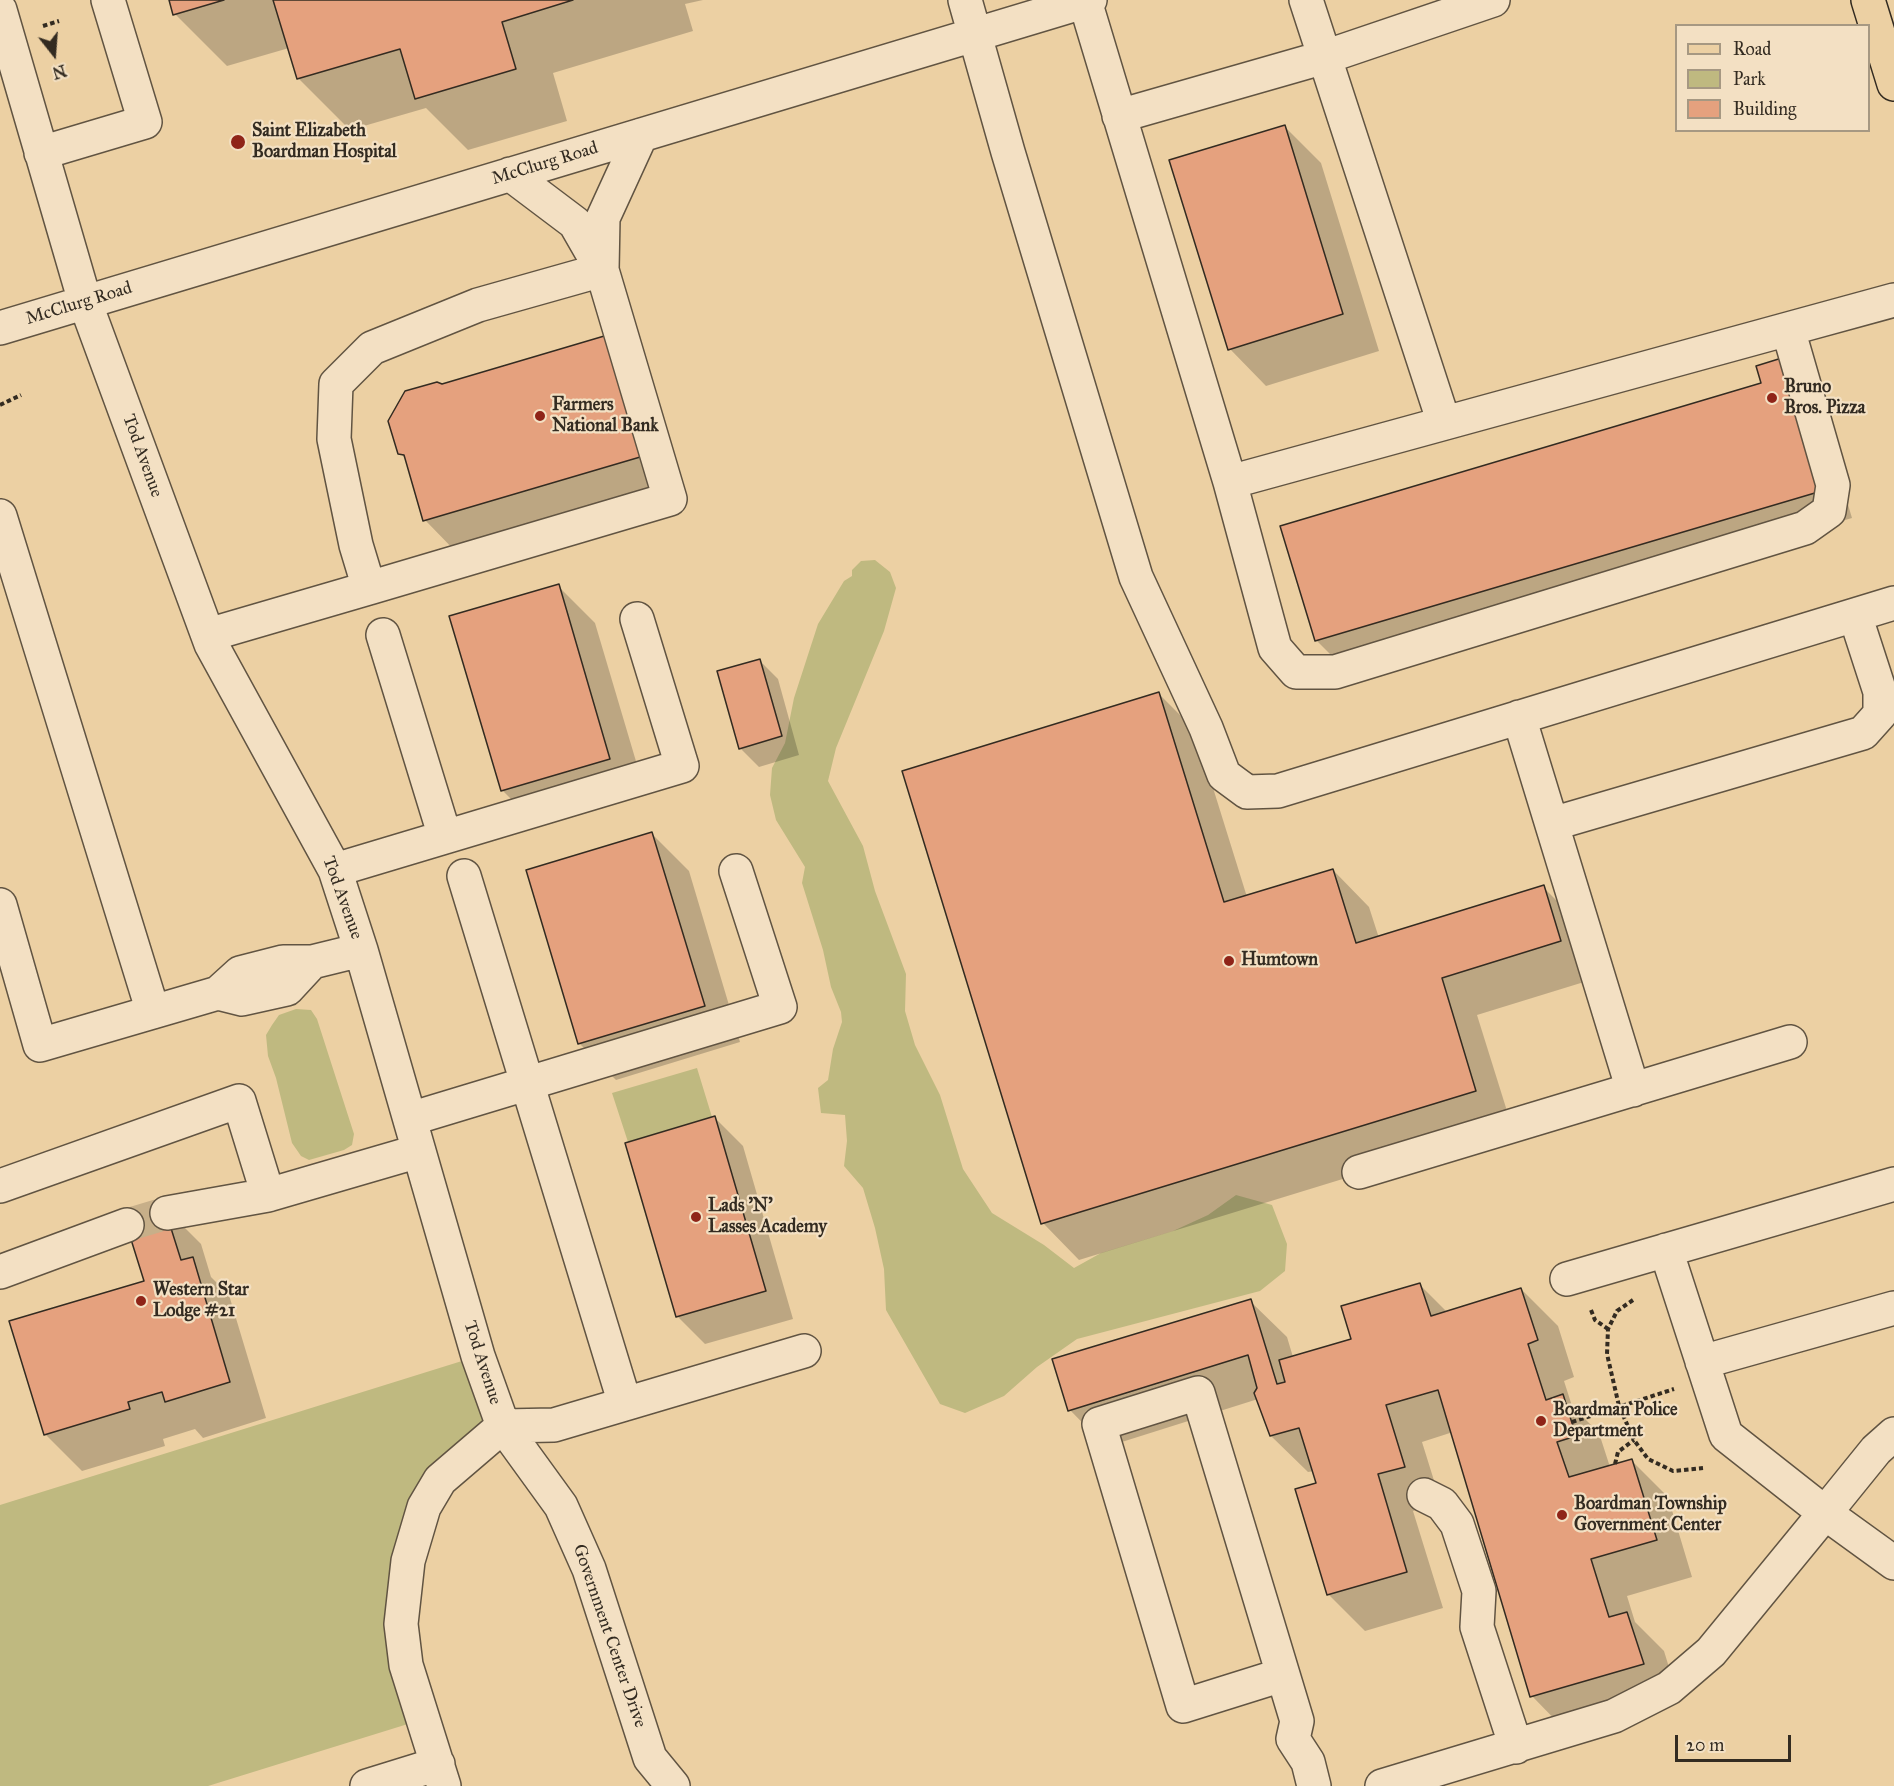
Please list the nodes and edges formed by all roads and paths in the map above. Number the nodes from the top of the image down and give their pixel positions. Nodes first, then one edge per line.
1 (108, 0) edge
2 (964, 0) edge
3 (1306, 0) edge
4 (1493, 0) edge
5 (1868, 0) edge
6 (1087, 1) edge
7 (1438, 8) edge
8 (0, 10) edge
9 (59, 21) dead end
10 (42, 26) dead end
11 (974, 34) junction
12 (1325, 57) junction
13 (1894, 84) edge
14 (1119, 116) junction
15 (641, 135) junction
16 (41, 153) junction
17 (510, 174) junction
18 (602, 270) junction
19 (1894, 300) edge
20 (85, 302) junction
21 (0, 328) edge
22 (1788, 329) junction
23 (21, 395) dead end
24 (0, 405) edge
25 (1444, 423) junction
26 (1230, 482) junction
27 (0, 516) edge
28 (369, 588) junction
29 (1894, 603) edge
30 (1855, 615) junction
31 (637, 619) dead end
32 (208, 634) junction
33 (383, 635) dead end
34 (1519, 717) junction
35 (1552, 824) junction
36 (445, 837) junction
37 (335, 870) junction
38 (736, 871) dead end
39 (464, 876) dead end
40 (0, 905) edge
41 (361, 950) junction
42 (153, 1012) junction
43 (1790, 1042) dead end
44 (528, 1084) junction
45 (1633, 1090) junction
46 (410, 1119) junction
47 (419, 1151) junction
48 (1359, 1172) dead end
49 (1894, 1184) edge
50 (0, 1186) edge
51 (268, 1195) junction
52 (167, 1213) tunnel mouth
53 (127, 1225) tunnel mouth
54 (1669, 1259) junction
55 (0, 1272) edge
56 (1567, 1279) dead end
57 (1894, 1308) edge
58 (804, 1351) dead end
59 (1705, 1370) junction
60 (626, 1404) junction
61 (1620, 1406) junction
62 (1572, 1422) dead end
63 (503, 1426) junction
64 (1894, 1434) edge
65 (1634, 1440) junction
66 (1616, 1464) dead end
67 (1703, 1468) dead end
68 (1424, 1495) dead end
69 (1825, 1513) junction
70 (1894, 1563) edge
71 (1282, 1675) junction
72 (1516, 1747) junction
73 (1311, 1774) edge
74 (441, 1775) edge
75 (367, 1786) edge
76 (673, 1786) edge
77 (1382, 1786) edge

1 - 16 street
2 - 11 street
3 - 12 street
4 - 7 street
5 - 13 main road
6 - 11 street, McClurg Road
6 - 14 street
7 - 12 street
8 - 16 street, Tod Avenue
9 - 10 path
11 - 15 street, McClurg Road
11 - 34 street
12 - 14 street
12 - 25 street
14 - 26 street
15 - 17 street, McClurg Road
15 - 18 street
16 - 20 street, Tod Avenue
17 - 18 street
17 - 20 street, McClurg Road
18 - 28 street
18 - 28 street
19 - 22 street
20 - 21 street, McClurg Road
20 - 32 street, Tod Avenue
22 - 25 street
22 - 26 street
23 - 24 path
25 - 26 street
27 - 42 street
28 - 32 street
29 - 30 street
30 - 34 street
30 - 35 street
31 - 36 street
32 - 37 street, Tod Avenue
33 - 36 street
34 - 35 street
35 - 45 street
36 - 37 street
37 - 41 street, Tod Avenue
38 - 44 street
39 - 44 street
40 - 42 street
41 - 42 street
41 - 46 street, Tod Avenue
43 - 45 street
44 - 46 street
44 - 60 street
45 - 48 street
46 - 47 street, Tod Avenue
47 - 51 street
47 - 63 street, Tod Avenue
49 - 54 street
50 - 51 street
51 - 52 street
53 - 55 street
54 - 56 street
54 - 59 street
54 - 61 path
57 - 59 street
58 - 60 street
59 - 61 path
59 - 69 street
60 - 63 street
61 - 62 path
61 - 65 path
63 - 74 street, Tod Avenue
63 - 76 street, Government Center Drive
64 - 69 street
65 - 66 path
65 - 67 path
68 - 72 street
69 - 70 street
69 - 72 street
71 - 71 street
71 - 73 street
72 - 77 street
74 - 75 street

